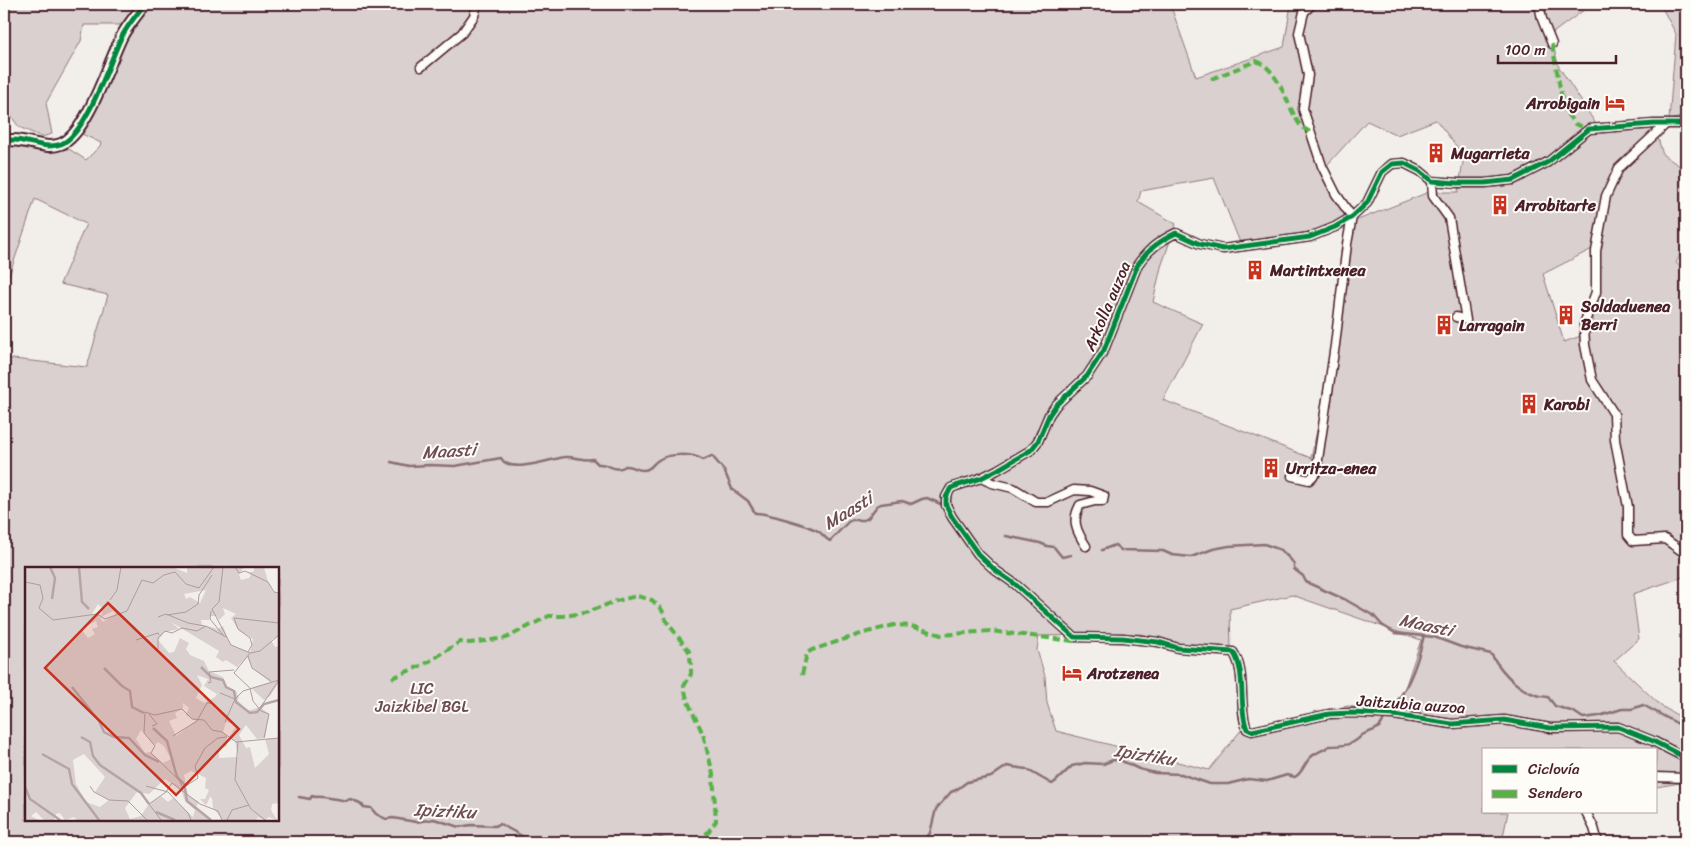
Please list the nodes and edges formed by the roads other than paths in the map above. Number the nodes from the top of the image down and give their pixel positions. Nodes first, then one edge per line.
1 (145, 4) edge
2 (477, 4) edge
3 (1312, 4) edge
4 (1539, 4) edge
5 (1552, 44) dead end
6 (421, 67) dead end
7 (1666, 124) junction
8 (1686, 124) edge
9 (4, 140) edge
10 (1432, 181) junction
11 (1352, 217) junction
12 (1456, 316) dead end
13 (1292, 476) dead end
14 (981, 478) junction
15 (1086, 546) dead end
16 (1686, 554) edge
17 (1074, 637) joint
18 (1686, 706) edge
19 (1686, 736) edge
20 (1686, 758) edge
21 (1658, 777) edge
22 (1686, 778) edge
23 (1587, 814) edge
24 (1598, 842) edge

1 - 9 street
2 - 6 street
3 - 11 street
4 - 5 street
7 - 8 street
7 - 10 street
7 - 16 street
10 - 11 street, Arkolla auzoa
10 - 12 street
11 - 13 street
11 - 14 street, Arkolla auzoa
14 - 15 street
14 - 17 street, Arkolla auzoa
17 - 20 street, Jaitzubia auzoa
18 - 19 street
21 - 22 street
23 - 24 street

